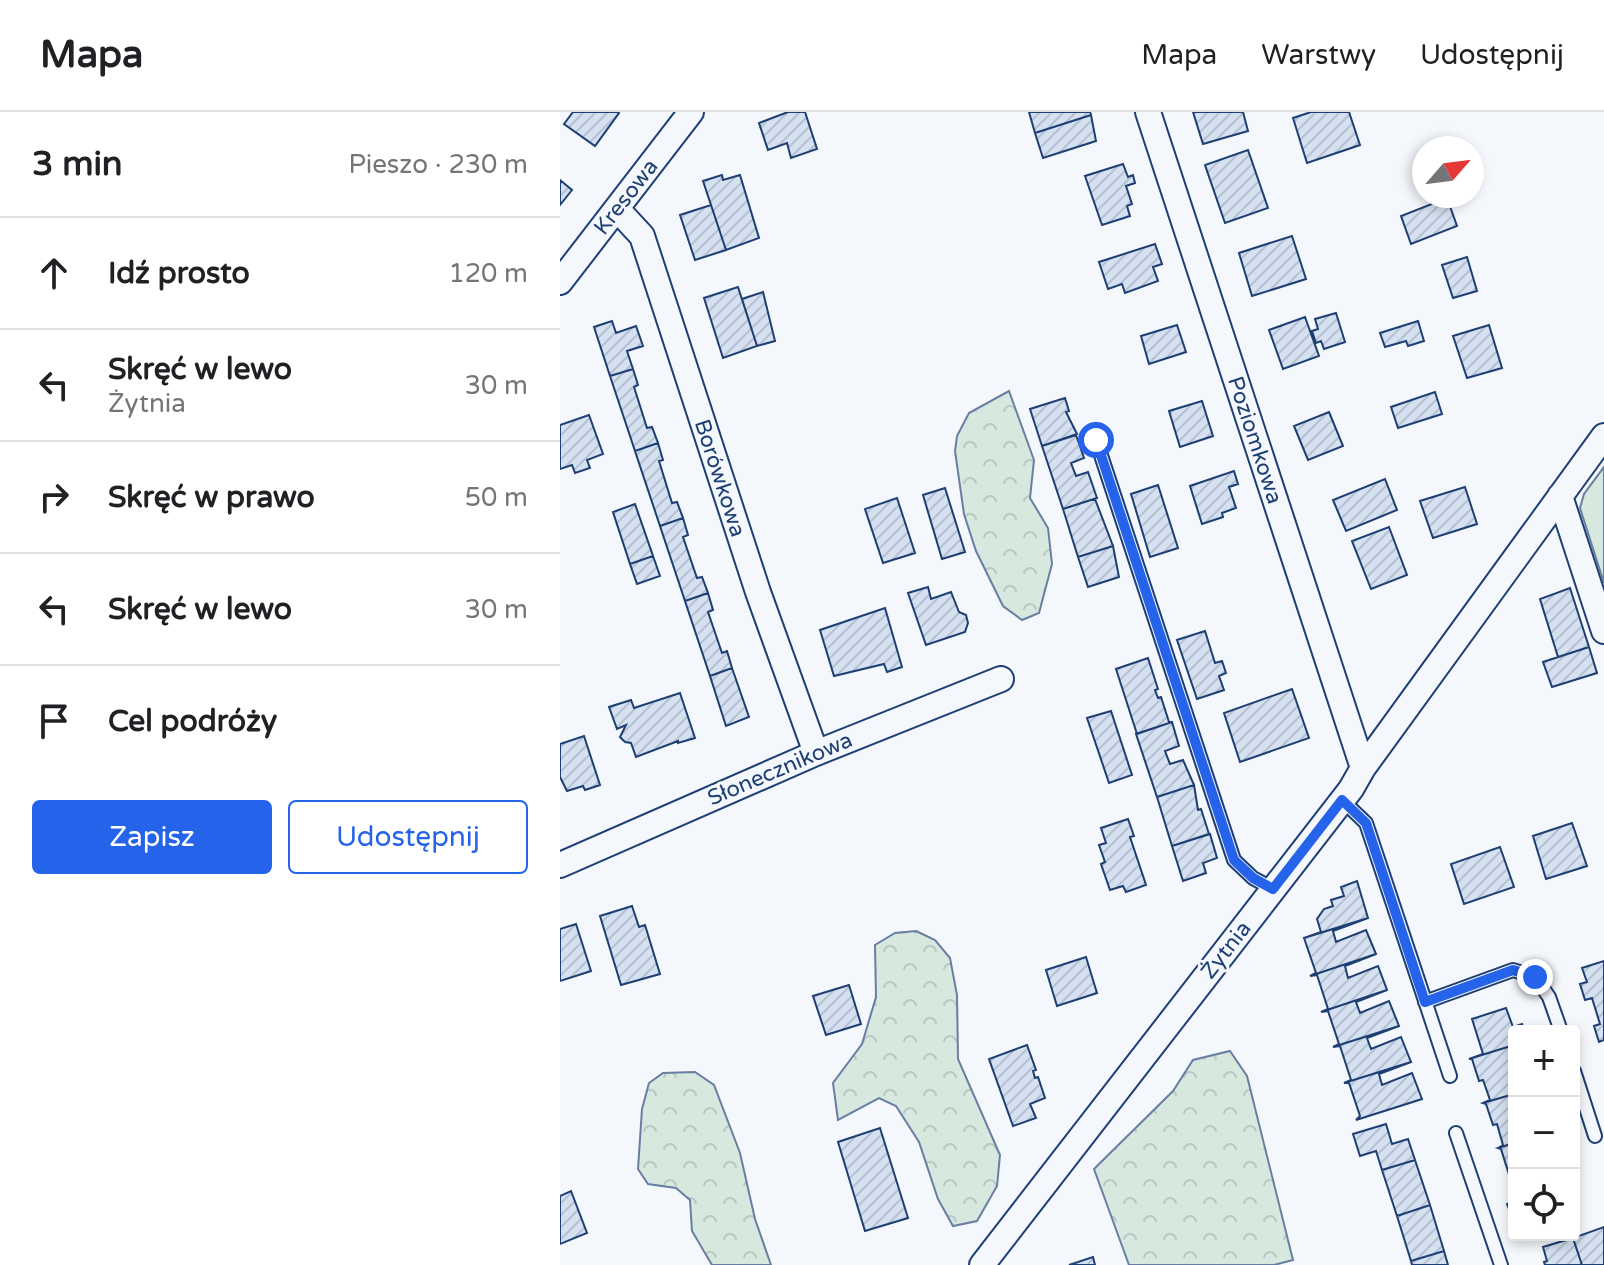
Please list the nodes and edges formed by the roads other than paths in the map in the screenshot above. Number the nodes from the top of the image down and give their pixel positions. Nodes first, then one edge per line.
1 (691, 112) edge
2 (1148, 112) edge
3 (617, 209) junction
4 (560, 282) edge
5 (1604, 436) edge
6 (1096, 440) dead end
7 (1560, 496) junction
8 (1604, 631) edge
9 (1001, 679) dead end
10 (816, 753) junction
11 (1363, 768) junction
12 (1342, 800) junction
13 (560, 865) edge
14 (1273, 889) junction
15 (1425, 1002) junction
16 (1559, 1025) edge
17 (1450, 1076) dead end
18 (1580, 1090) edge
19 (1456, 1133) dead end
20 (1595, 1136) dead end
21 (982, 1265) edge
22 (1501, 1265) edge

1 - 3 street, Kresowa
2 - 11 street, Poziomkowa
3 - 4 street, Kresowa
3 - 10 street, Borówkowa
5 - 7 street, Żytnia
6 - 14 lane
7 - 8 street
7 - 11 street, Żytnia
9 - 10 street, Słonecznikowa
10 - 13 street, Słonecznikowa
11 - 12 street, Żytnia
12 - 14 street, Żytnia
12 - 15 lane
14 - 21 street, Żytnia
15 - 16 lane
15 - 17 lane
18 - 20 lane
19 - 22 lane

